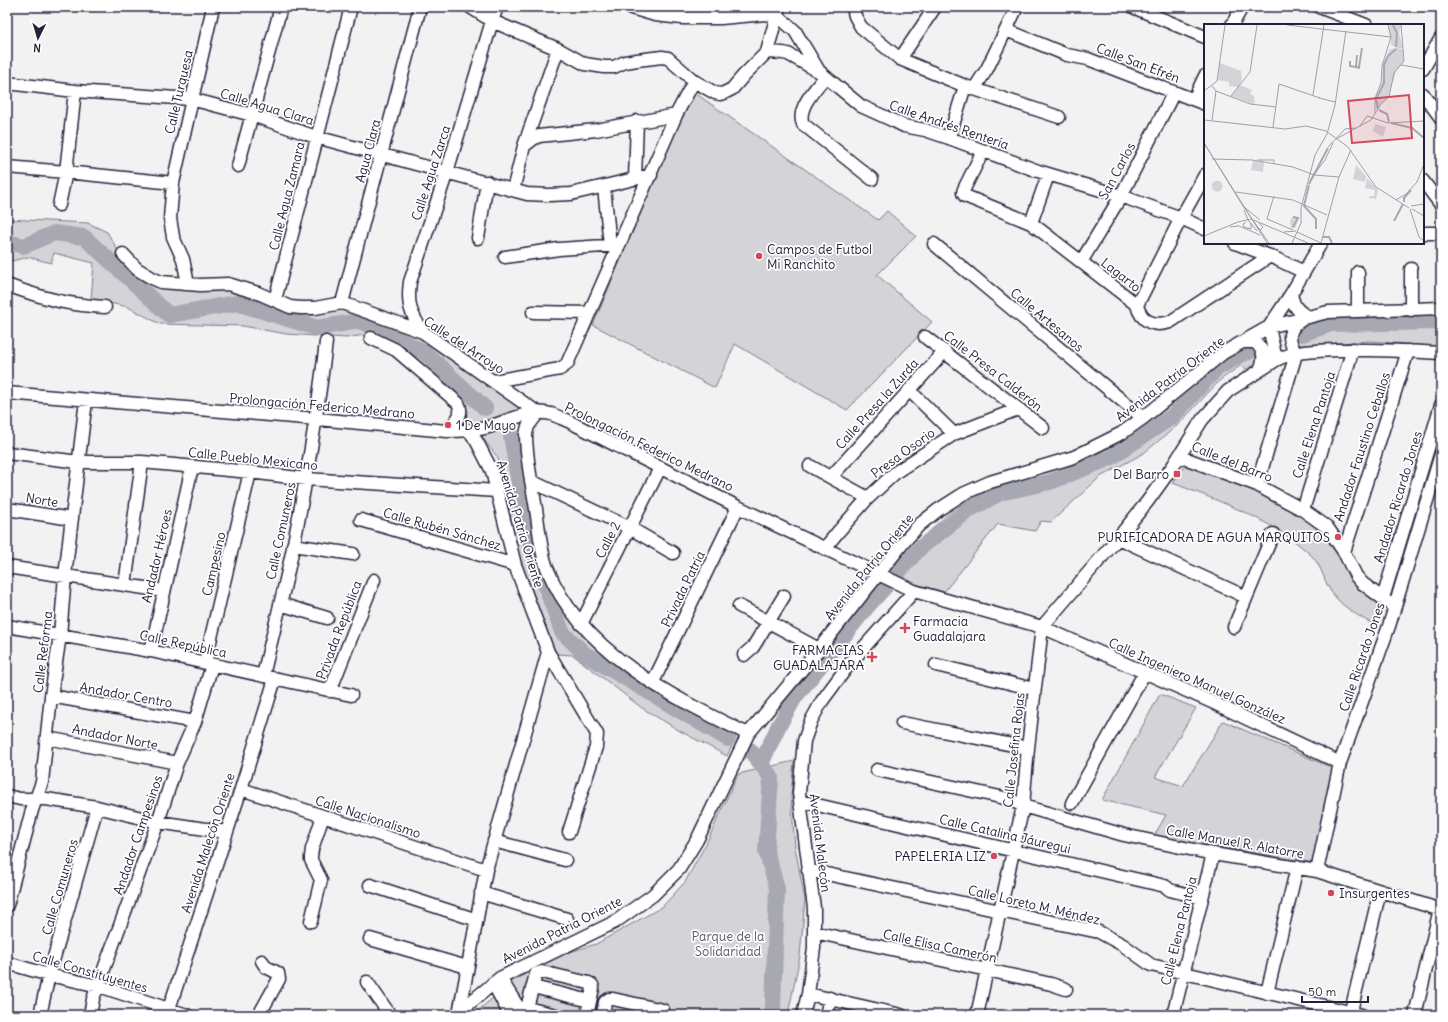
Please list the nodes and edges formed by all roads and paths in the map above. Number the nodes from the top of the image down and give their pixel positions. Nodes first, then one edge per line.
1 (213, 7) edge
2 (281, 7) edge
3 (350, 7) edge
4 (420, 7) edge
5 (470, 7) edge
6 (497, 7) edge
7 (628, 7) edge
8 (853, 7) edge
9 (935, 7) edge
10 (1017, 7) edge
11 (1133, 7) edge
12 (1242, 7) edge
13 (1320, 7) edge
14 (778, 12) edge
15 (492, 21) junction
16 (1233, 24) edge
17 (1363, 24) edge
18 (1006, 30) junction
19 (1204, 37) edge
20 (1441, 38) edge
21 (558, 49) junction
22 (1428, 49) edge
23 (768, 52) junction
24 (900, 59) junction
25 (1424, 65) edge
26 (823, 75) junction
27 (694, 81) junction
28 (1204, 81) edge
29 (7, 83) edge
30 (969, 88) junction
31 (75, 91) junction
32 (1174, 92) junction
33 (1424, 95) edge
34 (191, 99) junction
35 (1200, 102) edge
36 (252, 115) junction
37 (676, 115) junction
38 (1059, 117) dead end
39 (1441, 118) edge
40 (637, 121) junction
41 (316, 137) junction
42 (949, 138) junction
43 (524, 146) junction
44 (983, 151) junction
45 (382, 154) junction
46 (238, 166) dead end
47 (7, 168) edge
48 (66, 172) junction
49 (447, 172) junction
50 (651, 174) junction
51 (1048, 174) junction
52 (1204, 177) edge
53 (635, 179) junction
54 (872, 179) dead end
55 (487, 182) junction
56 (1424, 182) edge
57 (173, 184) junction
58 (604, 187) junction
59 (513, 190) junction
60 (1120, 196) junction
61 (59, 205) dead end
62 (1441, 205) edge
63 (1181, 218) junction
64 (1031, 223) junction
65 (1204, 229) edge
66 (1424, 233) edge
67 (1441, 233) edge
68 (478, 238) dead end
69 (934, 244) dead end
70 (1239, 244) edge
71 (1320, 244) edge
72 (614, 245) junction
73 (122, 254) dead end
74 (1270, 256) junction
75 (505, 258) dead end
76 (1081, 262) junction
77 (1411, 269) dead end
78 (1304, 272) junction
79 (1358, 272) dead end
80 (188, 284) junction
81 (7, 285) edge
82 (1291, 294) junction
83 (276, 300) junction
84 (342, 303) junction
85 (1137, 305) junction
86 (105, 306) dead end
87 (1441, 308) edge
88 (1411, 310) junction
89 (1358, 311) junction
90 (532, 312) dead end
91 (589, 313) junction
92 (1309, 316) junction
93 (1274, 322) junction
94 (423, 332) junction
95 (925, 336) dead end
96 (371, 338) dead end
97 (326, 342) dead end
98 (1243, 342) junction
99 (1353, 349) junction
100 (945, 351) junction
101 (1408, 351) junction
102 (1441, 353) edge
103 (1296, 354) junction
104 (1279, 358) junction
105 (1260, 370) junction
106 (494, 381) junction
107 (909, 390) junction
108 (7, 393) edge
109 (86, 400) junction
110 (1441, 405) edge
111 (1018, 409) junction
112 (538, 413) junction
113 (1143, 418) junction
114 (317, 419) junction
115 (1043, 428) dead end
116 (469, 430) junction
117 (447, 431) junction
118 (954, 434) junction
119 (7, 453) edge
120 (1441, 454) edge
121 (1179, 456) junction
122 (79, 462) junction
123 (142, 462) junction
124 (810, 466) dead end
125 (192, 467) junction
126 (660, 468) junction
127 (250, 472) junction
128 (831, 477) junction
129 (306, 479) junction
130 (531, 481) junction
131 (1257, 485) junction
132 (497, 492) junction
133 (868, 498) junction
134 (738, 507) junction
135 (7, 509) edge
136 (1302, 510) junction
137 (72, 519) junction
138 (361, 520) dead end
139 (630, 528) junction
140 (1273, 534) dead end
141 (1118, 538) junction
142 (293, 544) junction
143 (825, 548) junction
144 (1344, 552) junction
145 (673, 553) dead end
146 (353, 554) dead end
147 (515, 565) junction
148 (7, 567) edge
149 (65, 576) junction
150 (883, 576) junction
151 (374, 580) dead end
152 (125, 585) junction
153 (910, 589) junction
154 (164, 591) junction
155 (784, 596) dead end
156 (1246, 597) junction
157 (1382, 598) junction
158 (280, 604) junction
159 (739, 606) dead end
160 (1394, 607) junction
161 (327, 618) dead end
162 (768, 621) junction
163 (581, 624) junction
164 (7, 626) edge
165 (1042, 627) junction
166 (1234, 627) dead end
167 (60, 635) junction
168 (819, 650) junction
169 (151, 651) junction
170 (548, 652) junction
171 (744, 655) dead end
172 (209, 664) junction
173 (936, 665) dead end
174 (1145, 672) junction
175 (263, 676) junction
176 (275, 679) junction
177 (653, 682) junction
178 (1034, 689) junction
179 (330, 690) junction
180 (351, 695) dead end
181 (51, 696) junction
182 (195, 722) junction
183 (902, 723) dead end
184 (748, 734) junction
185 (47, 738) junction
186 (1028, 748) junction
187 (177, 763) junction
188 (1340, 763) junction
189 (877, 770) dead end
190 (241, 789) junction
191 (7, 796) edge
192 (36, 799) junction
193 (800, 801) junction
194 (1072, 803) dead end
195 (1023, 806) junction
196 (97, 807) junction
197 (322, 816) junction
198 (158, 822) junction
199 (226, 832) junction
200 (569, 832) dead end
201 (494, 841) junction
202 (1013, 850) junction
203 (1213, 854) junction
204 (565, 860) dead end
205 (1297, 868) junction
206 (486, 870) junction
207 (808, 870) junction
208 (1317, 871) junction
209 (370, 885) dead end
210 (1380, 890) junction
211 (481, 893) junction
212 (1202, 898) junction
213 (7, 904) edge
214 (1441, 910) edge
215 (1000, 911) junction
216 (567, 919) dead end
217 (311, 920) dead end
218 (477, 920) junction
219 (814, 932) junction
220 (370, 938) dead end
221 (262, 961) dead end
222 (7, 963) edge
223 (467, 967) junction
224 (986, 970) junction
225 (1183, 973) junction
226 (49, 975) junction
227 (497, 980) junction
228 (367, 982) dead end
229 (98, 986) junction
230 (533, 987) junction
231 (1063, 988) dead end
232 (1267, 993) junction
233 (808, 994) junction
234 (830, 998) junction
235 (590, 1001) junction
236 (511, 1009) edge
237 (663, 1010) dead end
238 (168, 1012) edge
239 (459, 1013) edge
240 (525, 1013) edge
241 (1354, 1014) edge
242 (40, 1015) edge
243 (90, 1015) edge
244 (187, 1015) edge
245 (259, 1015) edge
246 (390, 1015) edge
247 (556, 1015) edge
248 (587, 1015) edge
249 (603, 1015) edge
250 (803, 1015) edge
251 (826, 1015) edge
252 (900, 1015) edge
253 (977, 1015) edge
254 (1173, 1015) edge
255 (1415, 1015) edge

1 - 34 street, Calle Turquesa
2 - 36 street
3 - 41 street, Calle Agua Zamara
4 - 45 street, Agua Clara
5 - 15 street
6 - 15 street, Calle Agua Zarca
7 - 14 street
8 - 24 street
9 - 24 street
10 - 18 street
11 - 19 street
12 - 16 street
13 - 17 street
14 - 23 street
14 - 26 street
15 - 21 street
15 - 49 street, Calle Agua Zarca
18 - 30 street
18 - 32 street, Calle San Efrén
20 - 22 street
21 - 27 street
21 - 43 street
22 - 25 street
23 - 26 street, Calle Andrés Rentería
23 - 27 street
24 - 30 street
26 - 42 street, Calle Andrés Rentería
26 - 54 street
27 - 37 street
28 - 35 street
29 - 31 street, Calle Agua Clara
30 - 38 street
30 - 42 street
31 - 34 street, Calle Agua Clara
31 - 48 street
32 - 35 street, Calle San Efrén
32 - 60 street, San Carlos
33 - 39 street
34 - 36 street, Calle Agua Clara
34 - 57 street, Calle Turquesa
36 - 41 street, Calle Agua Clara
36 - 46 street
37 - 40 street
37 - 50 street
40 - 43 street
40 - 53 street
41 - 45 street, Calle Agua Clara
41 - 83 street, Calle Agua Zamara
42 - 44 street, Calle Andrés Rentería
43 - 59 street
44 - 51 street, Calle Andrés Rentería
44 - 64 street, Lagarto
45 - 49 street, Calle Agua Clara
45 - 84 street, Agua Clara
47 - 48 street
48 - 57 street
48 - 61 street
49 - 55 street, Calle Agua Clara
49 - 94 street, Calle Agua Zarca
50 - 53 street, Calle Agua Clara
50 - 72 street
51 - 60 street, Calle Andrés Rentería
51 - 64 street
52 - 63 street, Lagarto
53 - 58 street, Calle Agua Clara
55 - 59 street, Calle Agua Clara
55 - 68 street
56 - 62 street
57 - 80 street, Calle Turquesa
58 - 59 street, Calle Agua Clara
58 - 72 street
60 - 63 street, Calle Andrés Rentería
60 - 76 street, San Carlos
63 - 65 street, Calle Andrés Rentería
63 - 85 street, Lagarto
64 - 76 street, Lagarto
66 - 67 street
69 - 113 street, Calle Artesanos
70 - 74 street
71 - 78 street
72 - 75 street
72 - 91 street
73 - 80 street
74 - 78 street
74 - 85 street
76 - 85 street, Lagarto
77 - 88 street
78 - 82 street
79 - 89 street
80 - 83 street
81 - 86 street
82 - 92 street
82 - 93 street
83 - 84 street
84 - 94 street, Calle del Arroyo
87 - 88 street, Avenida Patria Oriente
88 - 89 street, Avenida Patria Oriente
89 - 92 street, Avenida Patria Oriente
90 - 91 street
91 - 106 street
92 - 93 street, Avenida Patria Oriente
92 - 103 street
93 - 98 street, Avenida Patria Oriente
93 - 104 street
94 - 106 street, Calle del Arroyo
95 - 100 street, Calle Presa Calderón
96 - 117 street
97 - 114 street, Calle Comuneros
98 - 105 street
98 - 113 street, Avenida Patria Oriente
99 - 101 street
99 - 103 street
99 - 136 street, Calle Elena Pantoja
100 - 107 street, Calle Presa la Zurda
100 - 111 street, Calle Presa Calderón
101 - 102 street
101 - 144 street, Andador Faustino Ceballos
103 - 104 street
103 - 131 street
104 - 105 street
105 - 121 street
106 - 112 street, Calle del Arroyo
107 - 118 street
107 - 128 street, Calle Presa la Zurda
108 - 109 street, Prolongación Federico Medrano
109 - 114 street, Prolongación Federico Medrano
109 - 122 street, Calle Reforma
110 - 157 street, Andador Ricardo Jones
111 - 115 street, Calle Presa Calderón
111 - 118 street, Presa Osorio
112 - 116 street, Prolongación Federico Medrano
112 - 126 street, Prolongación Federico Medrano
112 - 130 street
113 - 150 street, Avenida Patria Oriente
114 - 117 street, Prolongación Federico Medrano
114 - 129 street, Calle Comuneros
116 - 117 street, Prolongación Federico Medrano
116 - 132 street, Avenida Patria Oriente
118 - 133 street, Presa Osorio
119 - 122 street, Calle Pueblo Mexicano
120 - 160 street, Calle Ricardo Jones
121 - 131 street, Calle del Barro
121 - 141 street
122 - 123 street, Calle Pueblo Mexicano
122 - 137 street, Calle Reforma
123 - 125 street, Calle Pueblo Mexicano
123 - 152 street
124 - 128 street
125 - 127 street, Calle Pueblo Mexicano
125 - 154 street, Andador Héroes
126 - 134 street, Prolongación Federico Medrano
126 - 139 street, Calle 2
127 - 129 street, Calle Pueblo Mexicano
127 - 172 street, Campesino
128 - 133 street
129 - 132 street, Calle Pueblo Mexicano
129 - 142 street, Calle Comuneros
130 - 139 street
130 - 163 street
131 - 136 street, Calle del Barro
132 - 147 street, Avenida Patria Oriente
133 - 143 street, Presa Osorio
134 - 143 street, Prolongación Federico Medrano
134 - 177 street, Privada Patria
135 - 137 street, Norte
136 - 144 street, Calle del Barro
137 - 149 street, Calle Reforma
138 - 147 street, Calle Rubén Sánchez
139 - 145 street
139 - 163 street, Calle 2
140 - 156 street
141 - 156 street
141 - 165 street
142 - 146 street
142 - 158 street, Calle Comuneros
143 - 150 street, Prolongación Federico Medrano
144 - 157 street, Calle del Barro
147 - 170 street, Avenida Patria Oriente
148 - 149 street
149 - 152 street
149 - 167 street, Calle Reforma
150 - 153 street, Prolongación Federico Medrano
150 - 168 street, Avenida Patria Oriente
151 - 179 street, Privada República
152 - 154 street
153 - 165 street, Prolongación Federico Medrano
153 - 193 street, Avenida Malecón
154 - 169 street, Andador Héroes
155 - 162 street
156 - 166 street
157 - 160 street, Calle del Barro
158 - 161 street
158 - 175 street, Calle Comuneros
159 - 162 street
160 - 188 street, Calle Ricardo Jones
162 - 168 street
162 - 171 street
163 - 177 street
164 - 167 street, Calle República
165 - 174 street, Calle Ingeniero Manuel González
165 - 178 street, Calle Josefina Rojas
167 - 169 street, Calle República
167 - 181 street, Calle Reforma
168 - 184 street, Avenida Patria Oriente
169 - 172 street, Calle República
170 - 200 street, Avenida Patria Oriente
170 - 201 street, Avenida Patria Oriente
172 - 175 street, Calle República
172 - 182 street, Andador Campesinos
173 - 178 street
174 - 188 street, Calle Ingeniero Manuel González
174 - 194 street
175 - 176 street, Calle República
176 - 179 street, Calle República
176 - 190 street, Avenida Malecón Oriente
177 - 184 street
178 - 186 street, Calle Josefina Rojas
179 - 180 street, Calle República
181 - 182 street, Andador Centro
181 - 185 street, Calle Reforma
182 - 187 street, Andador Campesinos
183 - 186 street
184 - 227 street, Avenida Patria Oriente
185 - 187 street, Andador Norte
185 - 192 street, Calle Reforma
186 - 195 street, Calle Josefina Rojas
187 - 198 street, Andador Campesinos
188 - 208 street, Calle Ricardo Jones
189 - 195 street, Calle Manuel R. Alatorre
190 - 197 street, Calle Nacionalismo
190 - 199 street, Avenida Malecón Oriente
191 - 192 street
192 - 196 street
192 - 213 street, Calle Reforma
193 - 202 street, Calle Catalina Jáuregui
193 - 207 street, Avenida Malecón
195 - 202 street, Calle Josefina Rojas
195 - 203 street, Calle Manuel R. Alatorre
196 - 198 street
196 - 226 street, Calle Comuneros
197 - 206 street, Calle Nacionalismo
197 - 217 street
198 - 199 street
198 - 229 street, Andador Campesinos
199 - 238 street, Avenida Malecón Oriente
201 - 204 street
201 - 206 street, Avenida Patria Oriente
202 - 212 street, Calle Catalina Jáuregui
202 - 215 street, Calle Josefina Rojas
203 - 205 street, Calle Manuel R. Alatorre
203 - 212 street, Calle Elena Pantoja
205 - 208 street, Calle Manuel R. Alatorre
205 - 232 street
206 - 211 street, Avenida Patria Oriente
207 - 215 street, Calle Loreto M. Méndez
207 - 219 street, Avenida Malecón
208 - 210 street, Calle Manuel R. Alatorre
209 - 218 street
210 - 214 street, Calle Manuel R. Alatorre
210 - 241 street
211 - 216 street
211 - 218 street, Avenida Patria Oriente
212 - 225 street, Calle Elena Pantoja
214 - 255 street
215 - 224 street, Calle Josefina Rojas
215 - 225 street, Calle Loreto M. Méndez
218 - 223 street, Avenida Patria Oriente
219 - 224 street, Calle Elisa Camerón
219 - 233 street, Avenida Malecón
220 - 223 street
221 - 245 street
222 - 226 street, Calle Constituyentes
223 - 239 street, Avenida Patria Oriente
224 - 231 street, Calle Elisa Camerón
224 - 253 street, Calle Josefina Rojas
225 - 232 street, Calle Loreto M. Méndez
225 - 254 street, Calle Elena Pantoja
226 - 229 street, Calle Constituyentes
226 - 242 street, Calle Comuneros
227 - 236 street
227 - 239 street, Avenida Patria Oriente
228 - 246 street
229 - 238 street, Calle Constituyentes
229 - 243 street, Andador Campesinos
230 - 235 street
230 - 235 street
230 - 240 street
232 - 241 street, Calle Loreto M. Méndez
233 - 234 street
233 - 250 street, Avenida Malecón
234 - 251 street
234 - 252 street
235 - 248 street
236 - 240 street
237 - 249 street
238 - 244 street, Calle Constituyentes
240 - 247 street

